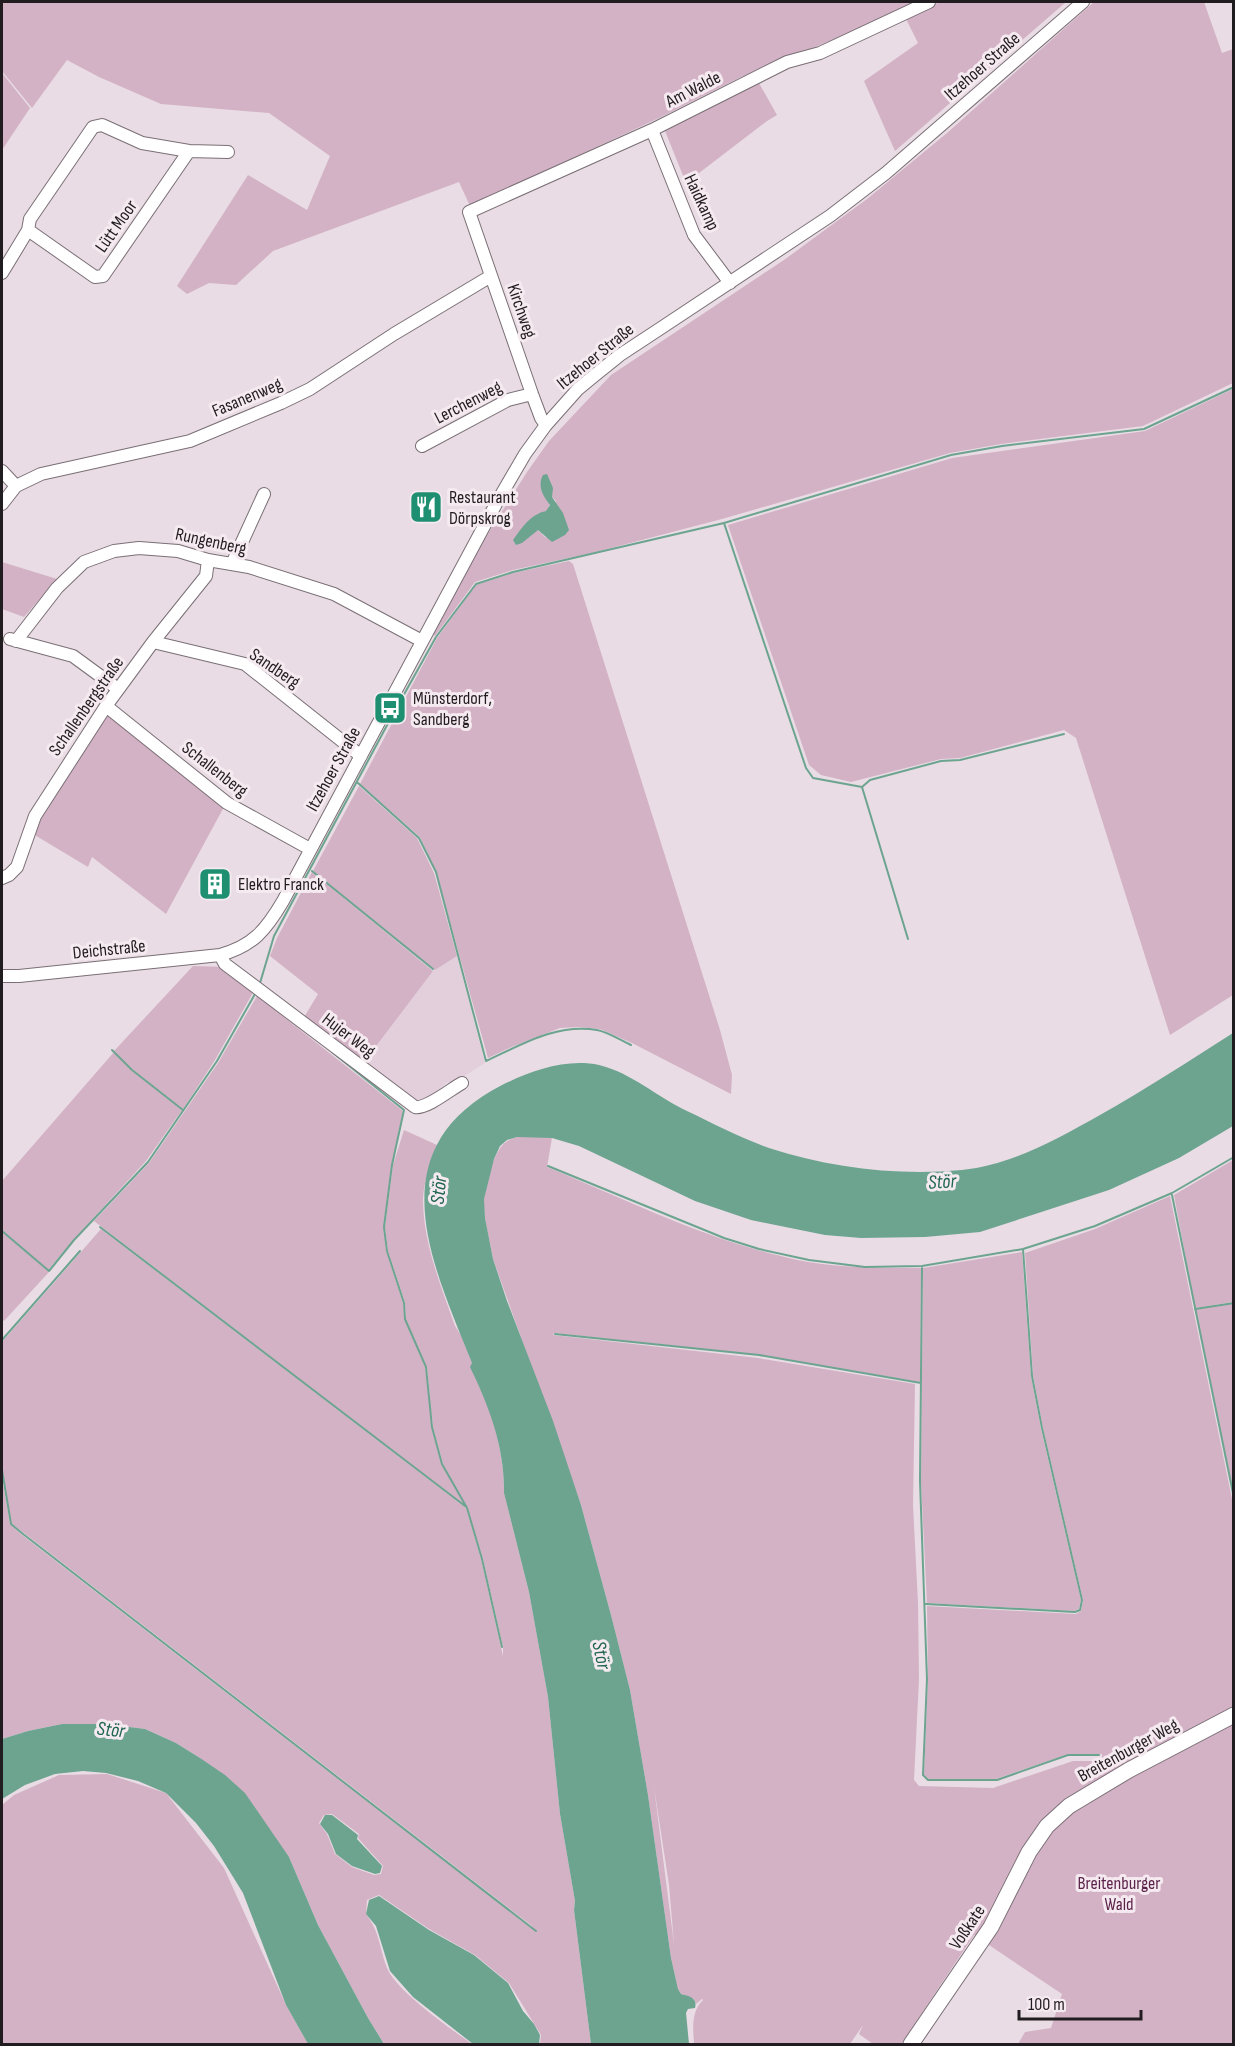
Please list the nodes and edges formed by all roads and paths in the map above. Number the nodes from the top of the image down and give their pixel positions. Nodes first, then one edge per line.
1 (928, 2) edge
2 (1083, 2) edge
3 (652, 130) junction
4 (189, 151) junction
5 (228, 152) dead end
6 (473, 210) joint
7 (28, 230) junction
8 (2, 273) edge
9 (490, 276) junction
10 (730, 283) junction
11 (532, 394) junction
12 (546, 424) junction
13 (422, 446) dead end
14 (2, 471) edge
15 (16, 486) junction
16 (264, 494) dead end
17 (2, 504) edge
18 (208, 560) junction
19 (232, 564) junction
20 (422, 641) junction
21 (153, 642) junction
22 (118, 689) junction
23 (106, 706) junction
24 (361, 756) junction
25 (310, 849) junction
26 (2, 878) edge
27 (220, 955) junction
28 (2, 976) edge
29 (462, 1083) dead end
30 (1233, 1715) edge
31 (1047, 1826) joint
32 (911, 2044) edge

1 - 3 street, Am Walde
2 - 10 street, Itzehoer Straße
3 - 6 street, Am Walde
3 - 10 street, Haidkamp
4 - 5 street
4 - 7 street
4 - 7 street, Lütt Moor
6 - 9 street, Kirchweg
7 - 8 street
9 - 11 street, Kirchweg
9 - 15 street, Fasanenweg
10 - 12 street, Itzehoer Straße
11 - 12 street, Kirchweg
11 - 13 street, Lerchenweg
12 - 20 street, Itzehoer Straße
14 - 15 street
15 - 17 street, Fasanenweg
16 - 19 street
18 - 19 street, Rungenberg
18 - 21 street, Schallenbergstraße
18 - 22 street, Rungenberg
19 - 20 street, Rungenberg
20 - 24 street, Itzehoer Straße
21 - 22 street, Schallenbergstraße
21 - 24 street, Sandberg
22 - 23 street, Schallenbergstraße
23 - 25 street, Schallenberg
23 - 26 street, Schallenbergstraße
24 - 25 street, Itzehoer Straße
25 - 27 street, Itzehoer Straße
27 - 28 street, Deichstraße
27 - 29 street, Hujer Weg
30 - 31 main road, Breitenburger Weg
31 - 32 main road, Voßkate

